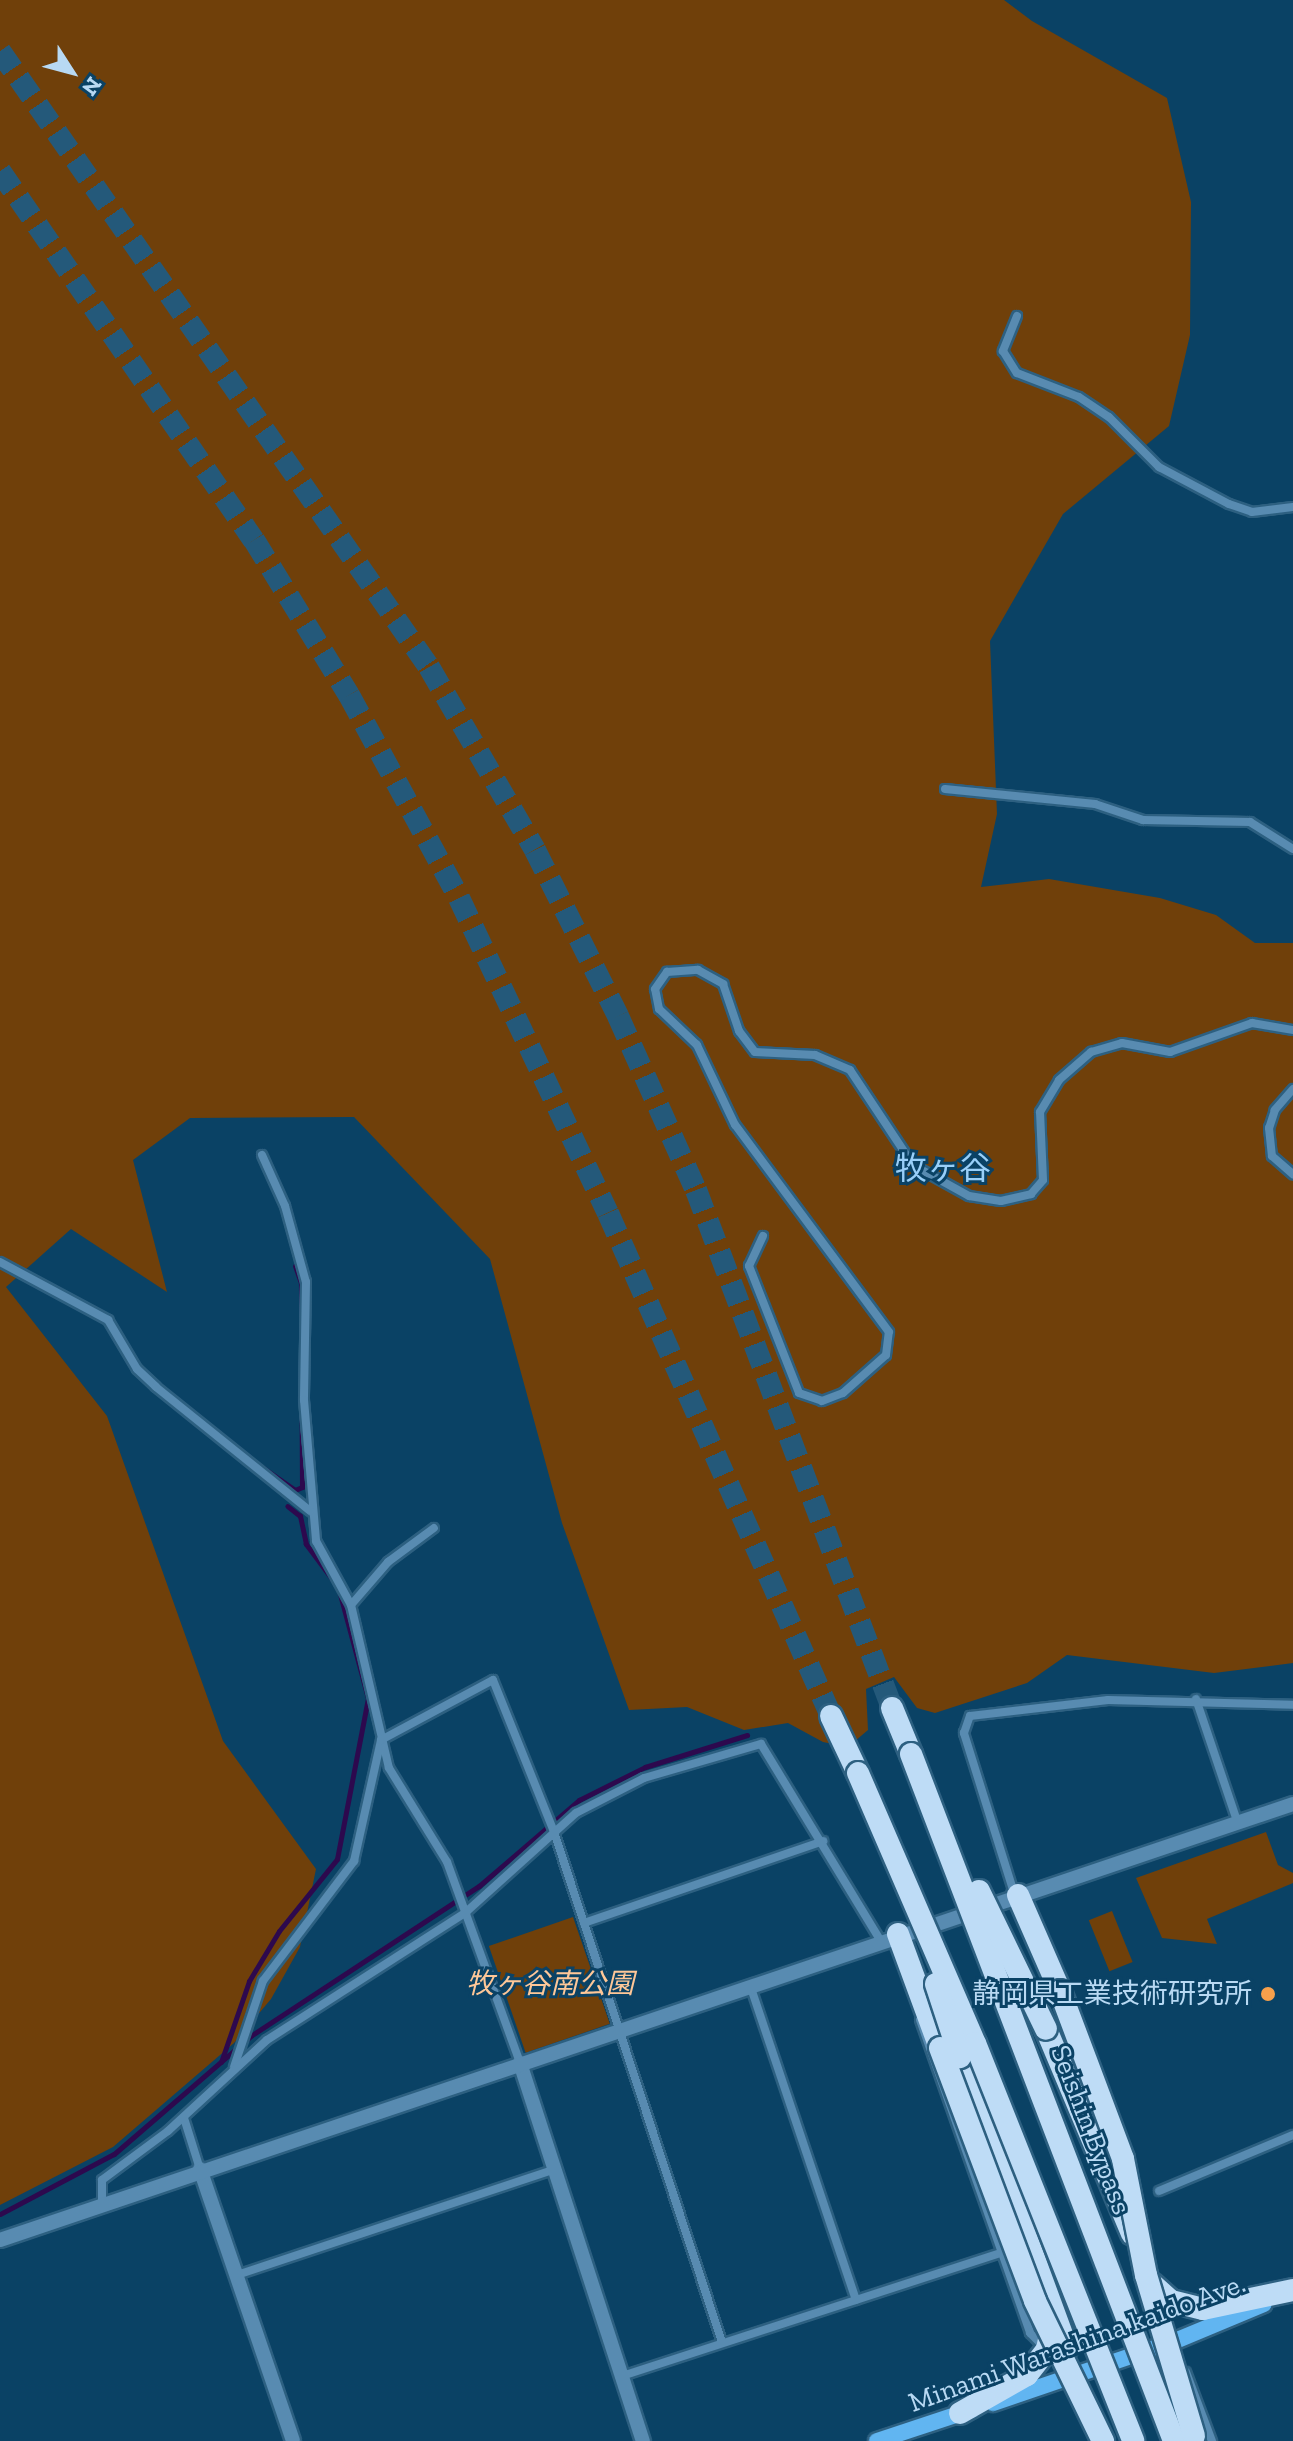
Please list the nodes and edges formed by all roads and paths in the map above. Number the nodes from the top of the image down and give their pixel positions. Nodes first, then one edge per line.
1 (1017, 316) dead end
2 (1293, 507) edge
3 (945, 789) dead end
4 (1293, 849) edge
5 (1293, 1030) edge
6 (1293, 1089) edge
7 (262, 1155) dead end
8 (1293, 1174) edge
9 (763, 1236) dead end
10 (0, 1262) edge
11 (310, 1511) junction
12 (434, 1528) dead end
13 (351, 1605) junction
14 (1196, 1699) junction
15 (1293, 1705) edge
16 (892, 1708) tunnel mouth
17 (831, 1716) tunnel mouth
18 (381, 1740) junction
19 (911, 1754) junction
20 (858, 1773) junction
21 (1293, 1804) edge
22 (1237, 1821) junction
23 (554, 1832) junction
24 (823, 1841) junction
25 (1016, 1896) junction
26 (466, 1912) junction
27 (584, 1923) junction
28 (889, 1937) junction
29 (751, 1988) junction
30 (923, 2006) junction
31 (620, 2032) junction
32 (950, 2053) junction
33 (520, 2063) junction
34 (234, 2067) junction
35 (184, 2118) junction
36 (1293, 2135) edge
37 (200, 2169) junction
38 (555, 2169) junction
39 (1159, 2191) dead end
40 (102, 2202) junction
41 (0, 2240) edge
42 (1001, 2253) junction
43 (237, 2275) junction
44 (1152, 2284) junction
45 (1293, 2291) edge
46 (856, 2300) junction
47 (1054, 2311) junction
48 (1175, 2341) junction
49 (722, 2342) junction
50 (1047, 2349) junction
51 (622, 2376) junction
52 (1077, 2376) junction
53 (960, 2413) junction
54 (293, 2441) edge
55 (643, 2441) edge
56 (877, 2441) edge
57 (1096, 2441) edge
58 (1103, 2441) edge
59 (1133, 2441) edge
60 (1174, 2441) edge
61 (1195, 2441) edge
62 (1212, 2441) edge

1 - 2 street
3 - 4 street
5 - 9 street
6 - 8 street
7 - 11 street
10 - 11 street
11 - 13 street
12 - 13 street
13 - 18 street
14 - 15 street
14 - 22 street
14 - 25 street
16 - 19 highway, Seishin Bypass
17 - 20 highway
18 - 23 street
18 - 26 street
18 - 34 street
19 - 44 highway, bridge
19 - 60 highway, Seishin Bypass, bridge
20 - 32 highway, bridge
20 - 59 highway, bridge
21 - 22 street
22 - 25 street
23 - 24 street
23 - 26 street
23 - 27 street
24 - 27 street
24 - 28 street
25 - 28 street
25 - 61 highway, bridge
26 - 33 street
26 - 34 street
27 - 31 street
28 - 29 street
28 - 30 highway
29 - 31 street
29 - 46 street
30 - 32 highway
30 - 42 street
31 - 33 street
31 - 49 street
32 - 47 highway
32 - 58 highway, bridge
33 - 37 street
33 - 38 street
34 - 35 street
35 - 37 street
35 - 40 street
36 - 39 street
37 - 40 street
37 - 43 street
38 - 43 street
38 - 51 street
40 - 41 street
42 - 46 street
42 - 50 street
43 - 54 street
44 - 45 highway
44 - 48 highway
45 - 48 main road, Minami Warashina kaido Ave.
46 - 49 street
47 - 50 highway
47 - 52 highway
48 - 52 main road, Minami Warashina kaido Ave.
48 - 62 street
49 - 51 street
50 - 53 highway
51 - 55 street
52 - 53 main road, Minami Warashina kaido Ave.
52 - 57 street
53 - 56 main road, Minami Warashina kaido Ave.

